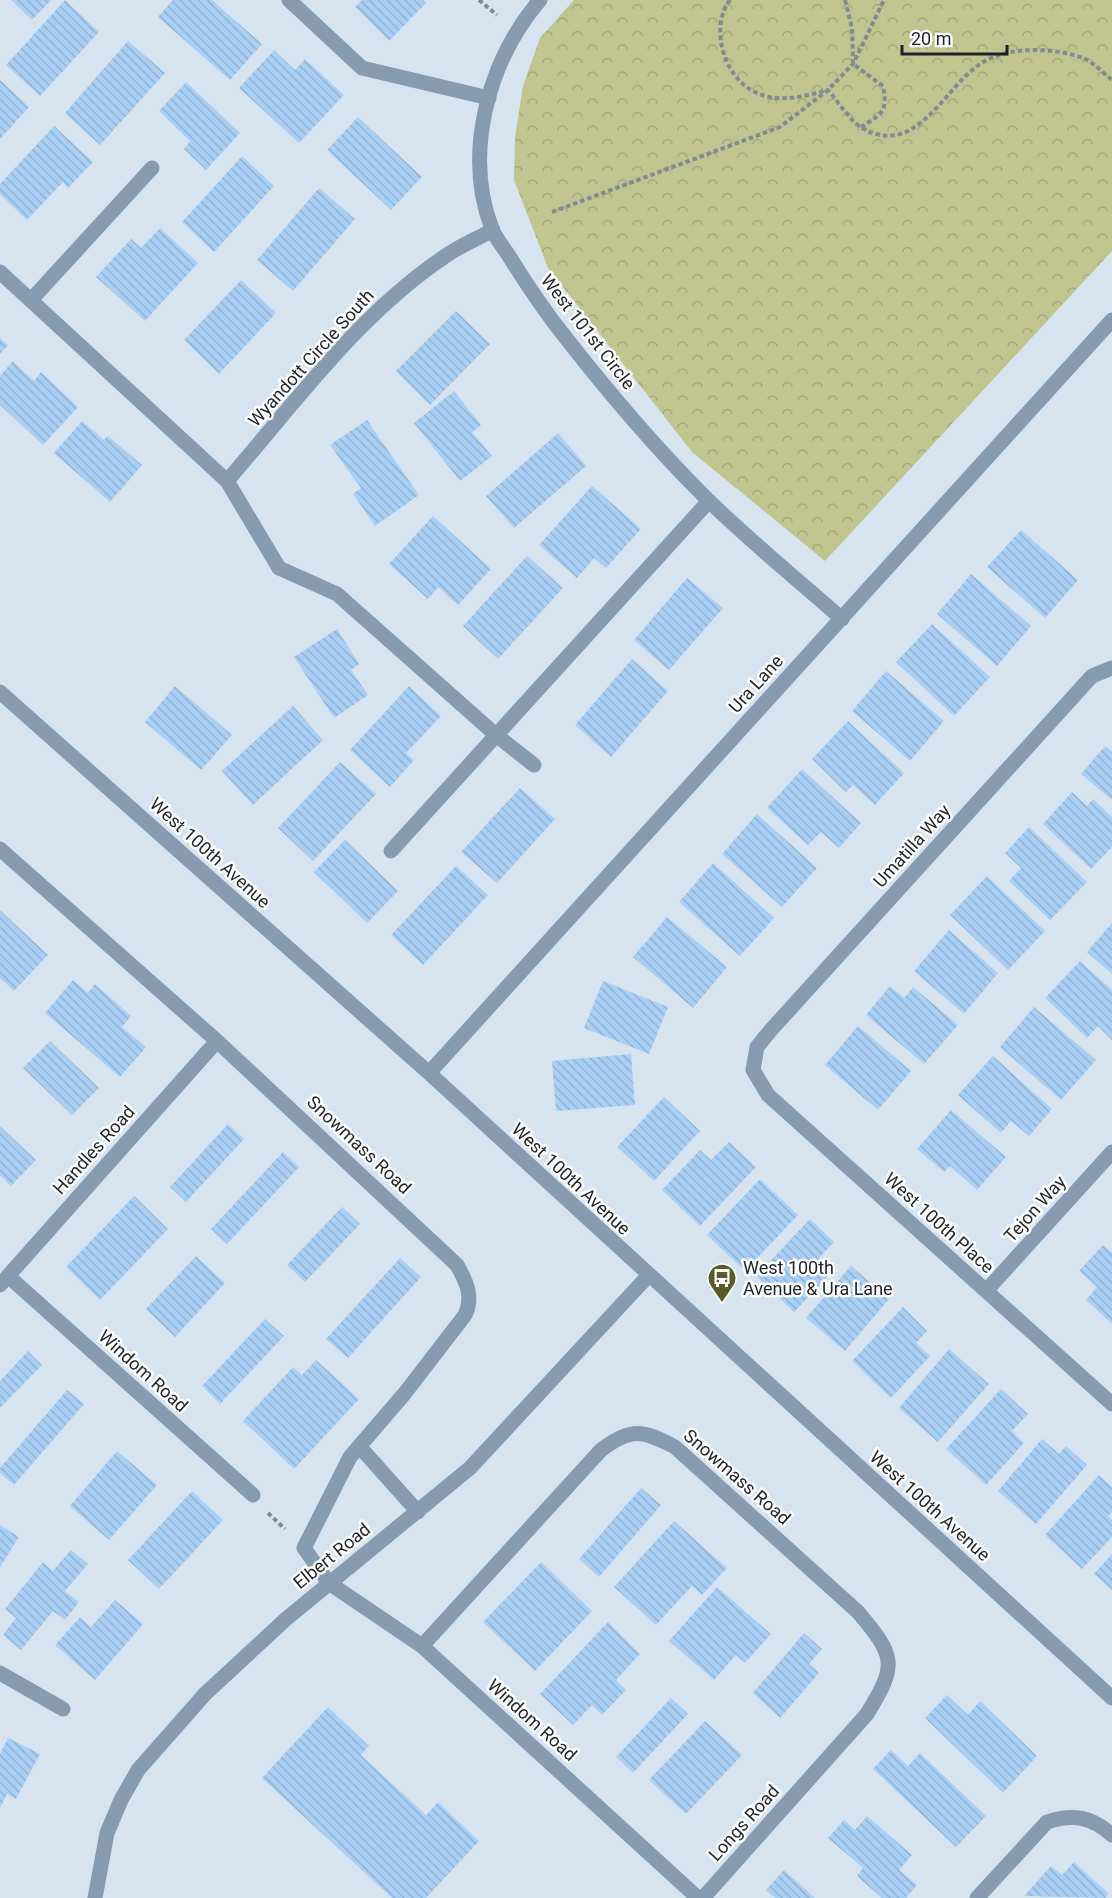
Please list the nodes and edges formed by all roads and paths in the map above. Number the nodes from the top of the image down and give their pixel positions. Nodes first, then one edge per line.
1 (289, 0) edge
2 (540, 0) edge
3 (730, 0) edge
4 (845, 0) edge
5 (884, 0) edge
6 (853, 64) junction
7 (1112, 80) edge
8 (828, 90) junction
9 (489, 98) junction
10 (860, 127) junction
11 (152, 168) dead end
12 (552, 212) dead end
13 (493, 230) junction
14 (0, 272) edge
15 (31, 300) junction
16 (1112, 320) edge
17 (227, 481) junction
18 (709, 501) junction
19 (842, 619) junction
20 (1112, 668) edge
21 (0, 692) edge
22 (496, 735) junction
23 (534, 765) dead end
24 (0, 849) edge
25 (391, 851) dead end
26 (217, 1041) junction
27 (753, 1062) joint
28 (429, 1073) junction
29 (1112, 1152) edge
30 (648, 1276) junction
31 (4, 1281) edge
32 (986, 1291) junction
33 (1112, 1404) edge
34 (359, 1446) junction
35 (253, 1496) joint
36 (418, 1512) junction
37 (304, 1548) junction
38 (329, 1583) junction
39 (422, 1646) junction
40 (0, 1673) edge
41 (1112, 1698) edge
42 (63, 1709) dead end
43 (814, 1774) joint
44 (1112, 1835) edge
45 (95, 1898) edge
46 (698, 1898) edge
47 (703, 1898) edge
48 (977, 1898) edge

1 - 9 street
2 - 9 street, West 101st Circle
3 - 8 path
4 - 6 path
5 - 6 path
6 - 8 path
6 - 10 path
7 - 10 path
8 - 10 path
8 - 12 path
9 - 13 street, West 101st Circle
11 - 15 street
13 - 17 street, Wyandott Circle South
13 - 18 street, West 101st Circle
14 - 15 street
15 - 17 street
16 - 19 street, Ura Lane
17 - 22 street
18 - 19 street, West 101st Circle
18 - 22 street
19 - 28 street, Ura Lane
20 - 27 street, Umatilla Way
21 - 28 street, West 100th Avenue
22 - 23 street
22 - 25 street
24 - 26 street, Snowmass Road
26 - 31 street, Handles Road
26 - 34 street, Snowmass Road
27 - 32 street, West 100th Place
28 - 30 street, West 100th Avenue
29 - 32 street, Tejon Way
30 - 36 street, Elbert Road
30 - 41 street, West 100th Avenue
31 - 35 street, Windom Road
32 - 33 street, West 100th Place
34 - 36 street
34 - 37 street, Snowmass Road
35 - 37 path
36 - 38 street, Elbert Road
37 - 38 street
38 - 39 street, Windom Road
38 - 45 street, Elbert Road
39 - 43 street, Snowmass Road
39 - 46 street, Windom Road
40 - 42 street
43 - 47 street, Longs Road
44 - 48 street

